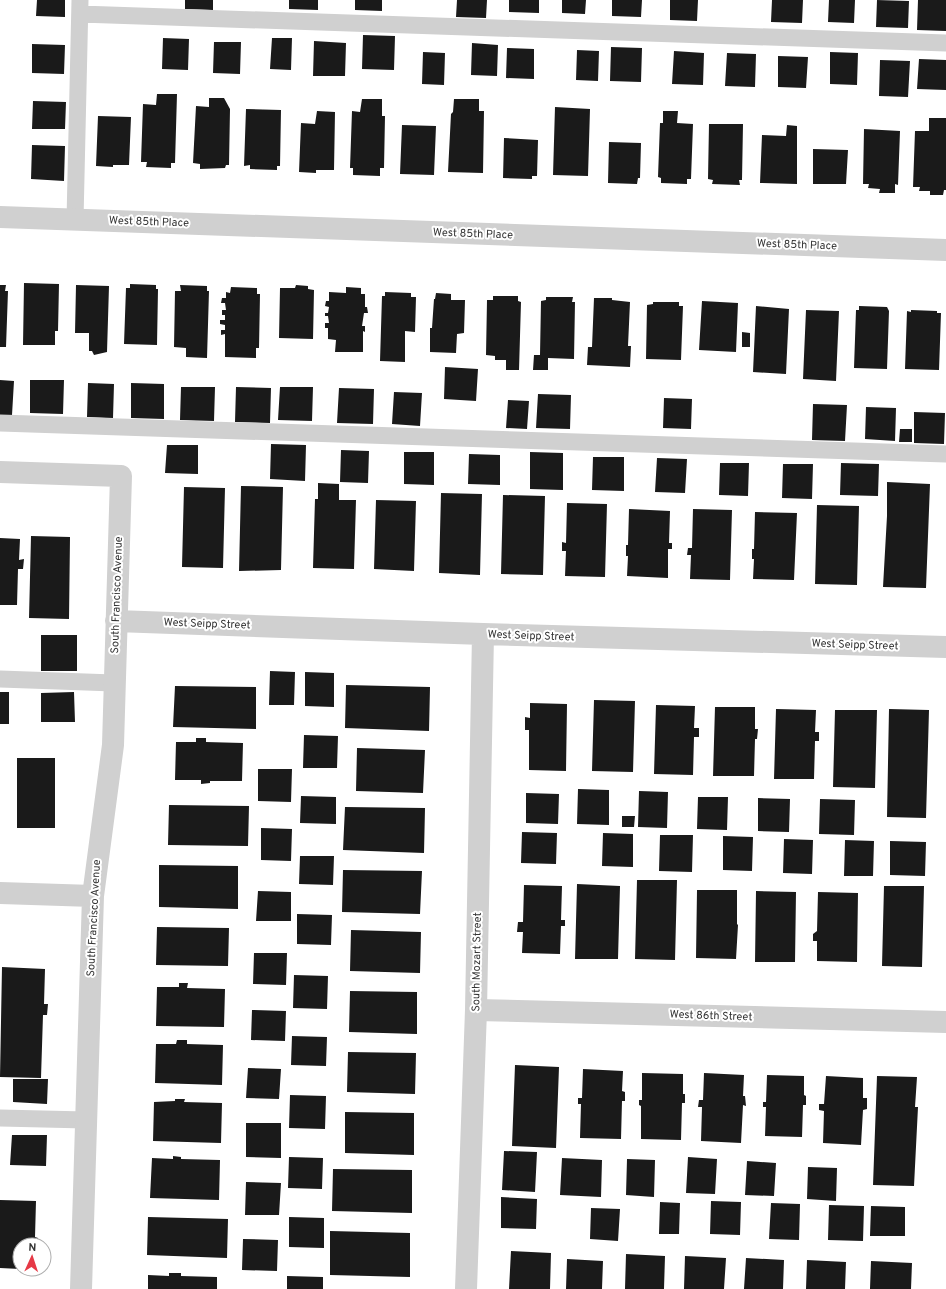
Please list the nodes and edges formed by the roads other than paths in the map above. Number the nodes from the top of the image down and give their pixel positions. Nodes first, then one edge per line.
1 (80, 7) edge
2 (946, 43) edge
3 (0, 217) edge
4 (75, 220) junction
5 (946, 250) edge
6 (0, 424) edge
7 (946, 454) edge
8 (0, 472) edge
9 (116, 621) junction
10 (483, 634) junction
11 (946, 648) edge
12 (0, 679) edge
13 (114, 683) junction
14 (0, 893) edge
15 (93, 896) junction
16 (476, 1010) junction
17 (946, 1022) edge
18 (0, 1118) edge
19 (86, 1120) junction
20 (81, 1289) edge
21 (466, 1289) edge

1 - 2 lane
1 - 4 lane
3 - 4 street, West 85th Place
4 - 5 street, West 85th Place
6 - 7 lane
8 - 9 street, South Francisco Avenue
9 - 10 street, West Seipp Street
9 - 13 street, South Francisco Avenue
10 - 11 street, West Seipp Street
10 - 16 street, South Mozart Street
12 - 13 lane
13 - 15 street, South Francisco Avenue
14 - 15 street
15 - 19 street, South Francisco Avenue
16 - 17 street, West 86th Street
16 - 21 street, South Mozart Street
18 - 19 lane
19 - 20 street, South Francisco Avenue

